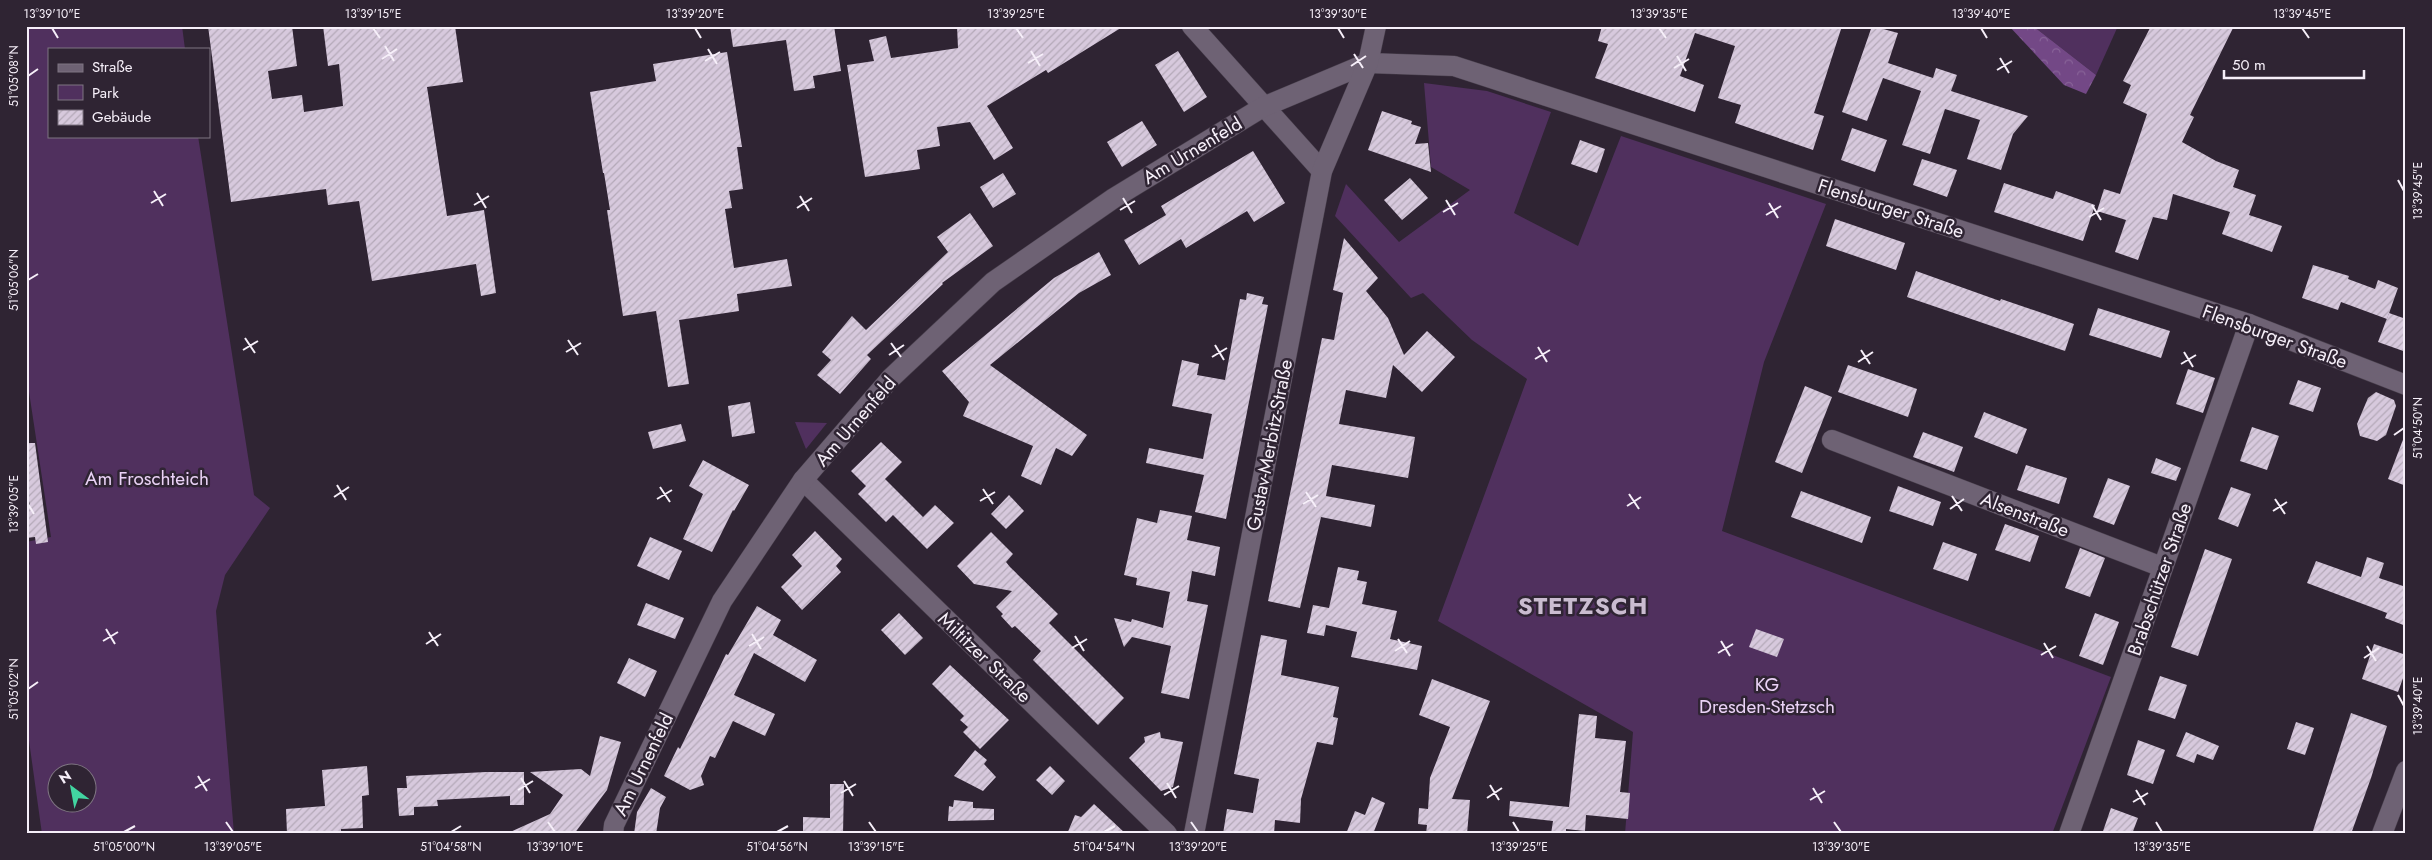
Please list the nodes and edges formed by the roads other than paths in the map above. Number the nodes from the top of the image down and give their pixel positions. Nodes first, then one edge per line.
1 (1192, 26) edge
2 (1376, 26) edge
3 (1368, 63) junction
4 (1263, 107) junction
5 (1322, 171) junction
6 (2249, 324) junction
7 (2406, 385) edge
8 (1832, 440) dead end
9 (803, 480) junction
10 (2162, 567) junction
11 (2406, 771) edge
12 (613, 834) edge
13 (1167, 834) edge
14 (1194, 834) edge
15 (2069, 834) edge
16 (2382, 834) edge

1 - 4 street
2 - 3 street, Gustav-Merbitz-Straße
3 - 4 street, Am Urnenfeld
3 - 5 street, Gustav-Merbitz-Straße
3 - 6 street, Flensburger Straße
4 - 5 street
4 - 9 street, Am Urnenfeld
5 - 14 street, Gustav-Merbitz-Straße
6 - 7 street, Flensburger Straße
6 - 10 street, Brabschützer Straße
8 - 10 street, Alsenstraße
9 - 12 street, Am Urnenfeld
9 - 13 street, Miltitzer Straße
10 - 15 street, Brabschützer Straße
11 - 16 street

